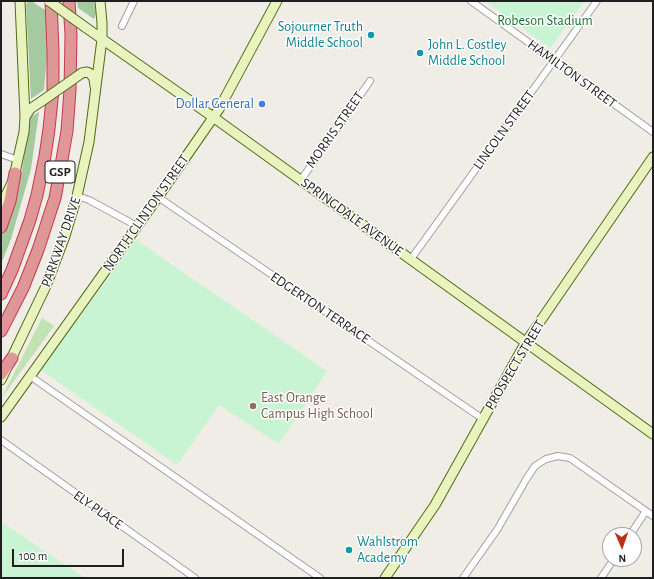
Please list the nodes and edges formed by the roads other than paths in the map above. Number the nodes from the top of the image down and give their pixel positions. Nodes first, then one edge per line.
1 (20, 1) edge
2 (50, 1) edge
3 (69, 1) edge
4 (100, 1) edge
5 (134, 1) edge
6 (277, 1) edge
7 (471, 1) edge
8 (597, 1) edge
9 (122, 26) dead end
10 (102, 39) junction
11 (554, 61) junction
12 (370, 81) dead end
13 (95, 93) junction
14 (25, 117) junction
15 (213, 117) junction
16 (653, 132) edge
17 (1, 154) edge
18 (653, 157) edge
19 (18, 160) junction
20 (15, 173) junction
21 (301, 180) junction
22 (77, 196) junction
23 (158, 198) junction
24 (1, 205) edge
25 (137, 226) junction
26 (1, 227) edge
27 (411, 259) junction
28 (1, 294) edge
29 (1, 331) edge
30 (526, 342) junction
31 (12, 358) junction
32 (1, 374) edge
33 (30, 376) junction
34 (1, 380) edge
35 (1, 417) edge
36 (483, 419) junction
37 (653, 434) edge
38 (1, 440) edge
39 (646, 511) junction
40 (653, 516) edge
41 (635, 527) edge
42 (609, 567) edge
43 (195, 578) edge
44 (320, 578) edge
45 (385, 578) edge
46 (463, 578) edge
47 (601, 578) edge

1 - 14 street
2 - 10 street, SPRINGDALE AVENUE, bridge
2 - 28 highway, GSP
3 - 29 highway, GSP
4 - 10 street, PARKWAY DRIVE
5 - 9 street
6 - 15 street, NORTH CLINTON STREET
7 - 11 street, HAMILTON STREET
8 - 11 street, LINCOLN STREET
10 - 13 street, PARKWAY DRIVE
10 - 15 street, SPRINGDALE AVENUE
11 - 16 street, HAMILTON STREET
11 - 27 street, LINCOLN STREET
12 - 21 street, MORRIS STREET
13 - 14 street, bridge
13 - 22 street, PARKWAY DRIVE
14 - 19 street
15 - 21 street, SPRINGDALE AVENUE
15 - 23 street, NORTH CLINTON STREET
17 - 19 street
18 - 30 street, PROSPECT STREET
19 - 20 street
20 - 24 street
20 - 26 highway
21 - 27 street, SPRINGDALE AVENUE
22 - 25 street
22 - 31 street, PARKWAY DRIVE
23 - 25 street, NORTH CLINTON STREET
23 - 36 street, EDGERTON TERRACE
25 - 33 street, NORTH CLINTON STREET
27 - 30 street, SPRINGDALE AVENUE
30 - 36 street, PROSPECT STREET
30 - 37 street, SPRINGDALE AVENUE
31 - 32 highway
31 - 34 street, PARKWAY DRIVE
33 - 35 street, NORTH CLINTON STREET
33 - 44 street
36 - 45 street, PROSPECT STREET
38 - 43 street, ELY PLACE
39 - 40 street
39 - 41 street
39 - 46 street
42 - 47 street

